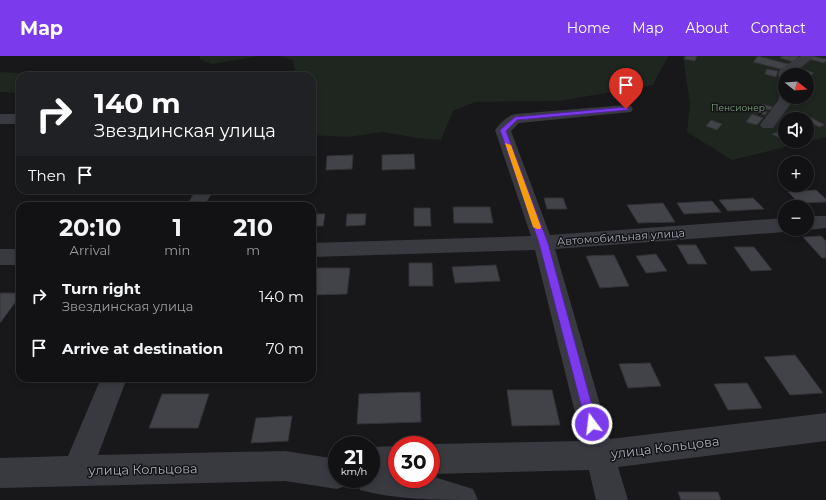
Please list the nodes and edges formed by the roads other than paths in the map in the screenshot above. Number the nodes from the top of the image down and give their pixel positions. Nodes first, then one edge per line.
1 (809, 56) edge
2 (791, 68) edge
3 (783, 104) edge
4 (626, 109) dead end
5 (0, 119) edge
6 (16, 119) edge
7 (768, 125) dead end
8 (826, 222) edge
9 (814, 223) edge
10 (778, 226) edge
11 (543, 243) junction
12 (316, 250) edge
13 (16, 256) edge
14 (0, 257) edge
15 (112, 382) edge
16 (826, 427) edge
17 (600, 455) junction
18 (440, 459) edge
19 (328, 464) edge
20 (285, 466) junction
21 (77, 471) junction
22 (0, 473) edge
23 (328, 473) edge
24 (380, 480) edge
25 (462, 500) edge
26 (612, 500) edge

1 - 2 street
3 - 7 street
4 - 11 street
5 - 6 street
8 - 9 street
10 - 11 street, Автомобильная улица
11 - 12 street, Автомобильная улица
11 - 17 street
13 - 14 street
15 - 21 street
16 - 17 street, улица Кольцова
17 - 18 street, улица Кольцова
17 - 26 street
19 - 20 street, улица Кольцова
20 - 21 street, улица Кольцова
20 - 23 street, улица Кольцова
21 - 22 street, улица Кольцова
24 - 25 street

